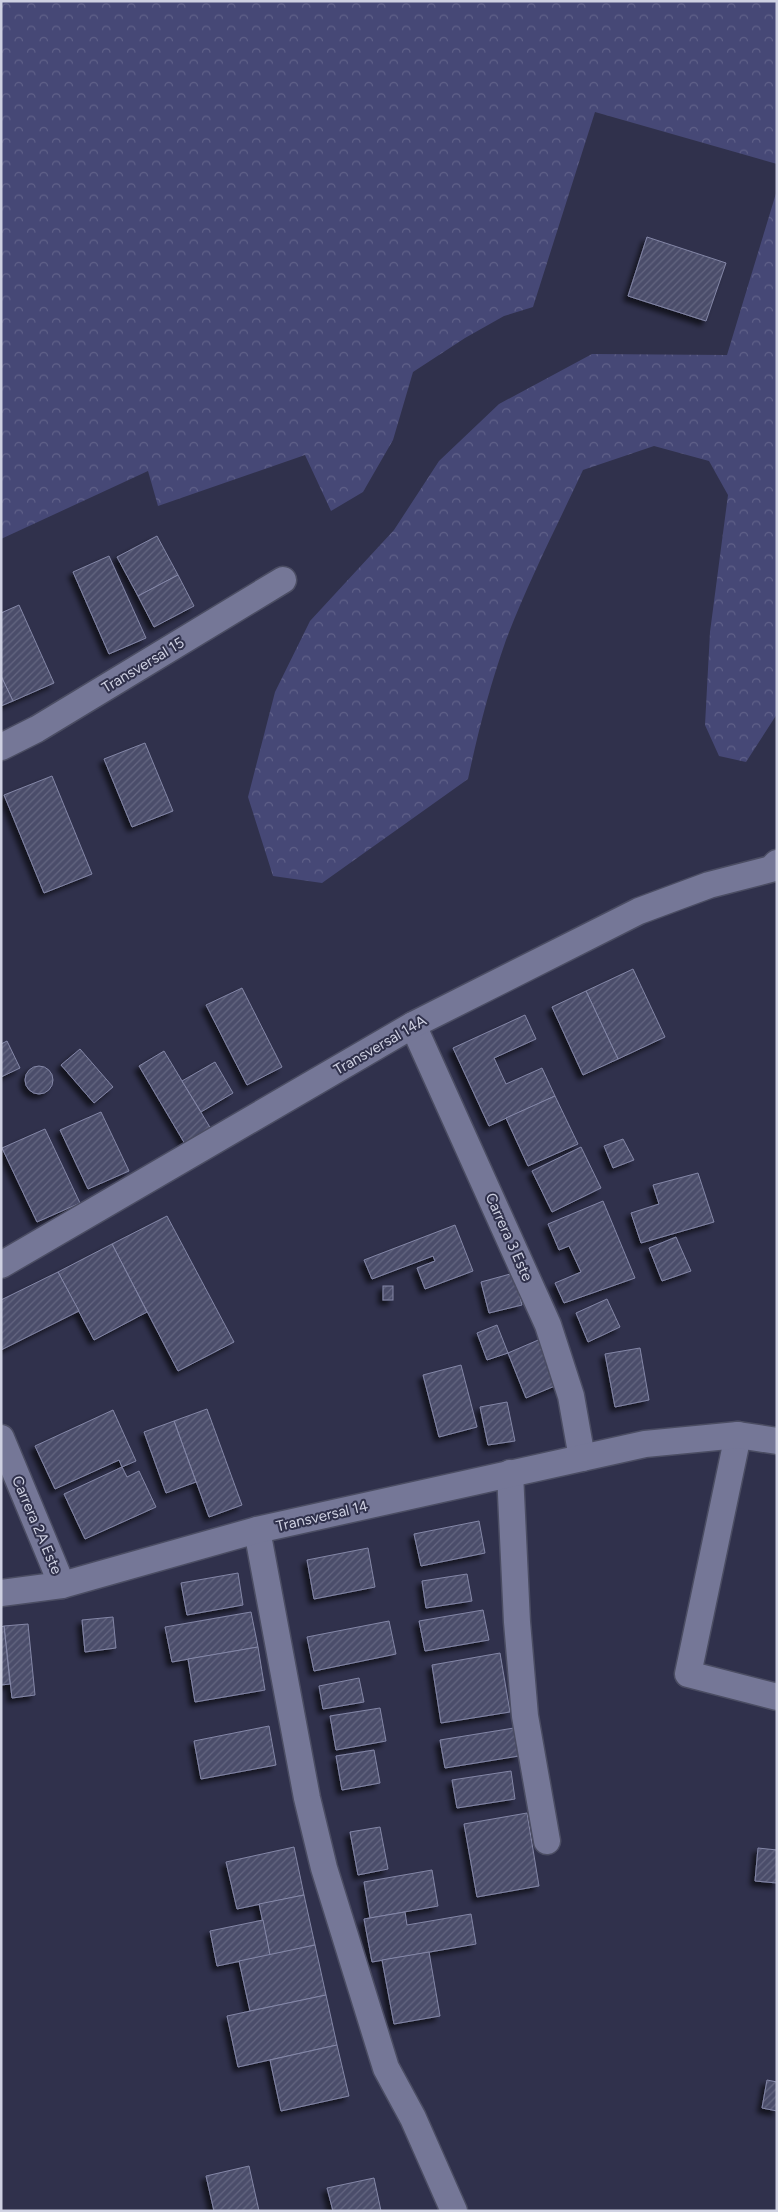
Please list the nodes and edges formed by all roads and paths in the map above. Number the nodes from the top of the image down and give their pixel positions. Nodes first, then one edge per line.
1 (283, 580) dead end
2 (1, 746) edge
3 (777, 863) edge
4 (413, 1025) junction
5 (1, 1265) edge
6 (738, 1435) junction
7 (1, 1438) edge
8 (777, 1441) edge
9 (582, 1458) junction
10 (510, 1473) junction
11 (257, 1530) junction
12 (62, 1585) junction
13 (1, 1593) edge
14 (777, 1697) edge
15 (547, 1841) dead end
16 (454, 2211) edge

1 - 2 street, Transversal 15
3 - 4 street, Transversal 14A
4 - 5 street, Transversal 14A
4 - 9 street, Carrera 3 Este
6 - 8 street, Transversal 14
6 - 9 street, Transversal 14
6 - 14 street
7 - 12 street, Carrera 2A Este
9 - 10 street, Transversal 14
10 - 11 street, Transversal 14
10 - 15 street
11 - 12 street, Transversal 14
11 - 16 street
12 - 13 street, Transversal 14

